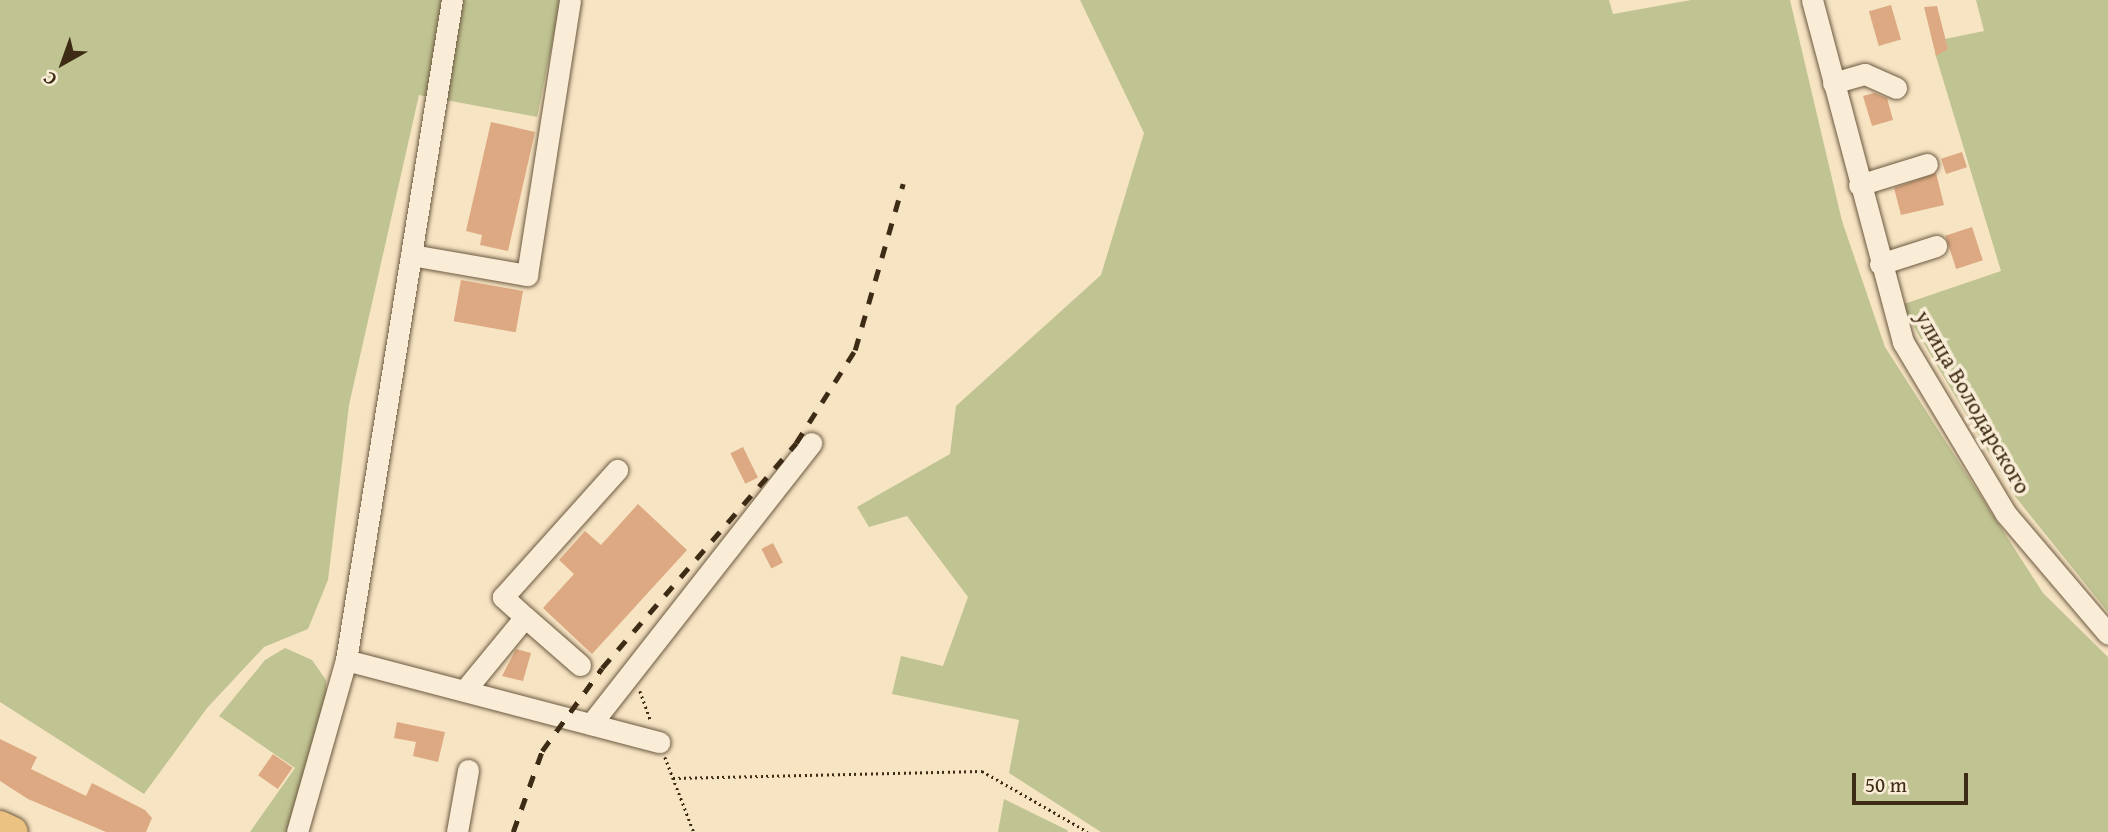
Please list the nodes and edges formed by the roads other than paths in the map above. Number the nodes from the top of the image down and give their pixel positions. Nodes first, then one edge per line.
1 (452, 0) edge
2 (570, 0) edge
3 (1812, 0) edge
4 (1833, 83) junction
5 (1896, 88) dead end
6 (1927, 164) dead end
7 (1859, 185) junction
8 (1936, 246) dead end
9 (411, 255) junction
10 (1880, 264) junction
11 (811, 443) dead end
12 (617, 470) dead end
13 (525, 617) junction
14 (2108, 634) edge
15 (346, 660) junction
16 (580, 665) dead end
17 (465, 690) junction
18 (591, 724) junction
19 (659, 742) dead end
20 (468, 770) dead end
21 (0, 827) edge
22 (13, 832) edge
23 (297, 832) edge
24 (457, 832) edge

1 - 9 street
2 - 9 street
3 - 4 street, улица Володарского
4 - 5 street
4 - 7 street, улица Володарского
6 - 7 street
7 - 10 street, улица Володарского
8 - 10 street
9 - 15 street
10 - 14 street, улица Володарского
11 - 18 street
12 - 13 street
13 - 16 street
13 - 17 street
15 - 17 street
15 - 23 street
17 - 18 street
18 - 19 street
20 - 24 street
21 - 22 highway

